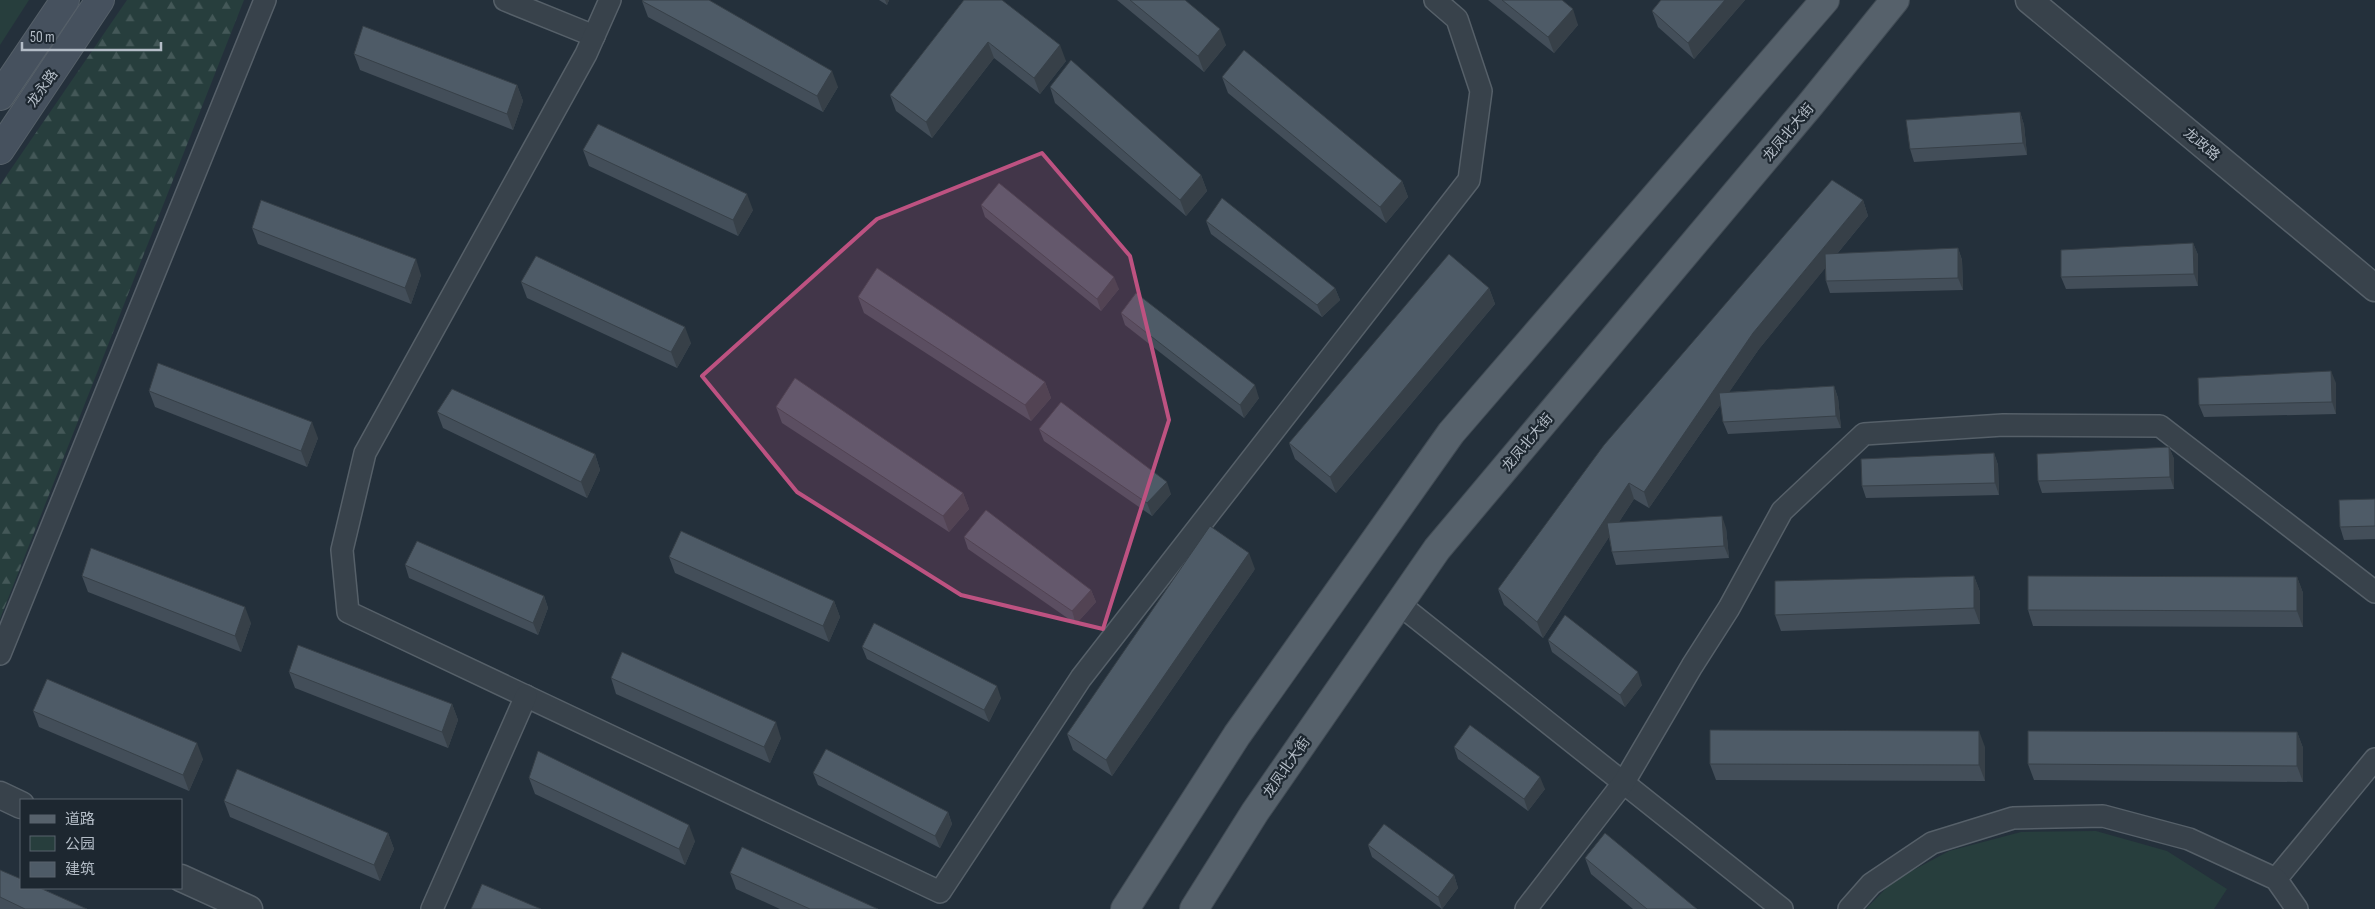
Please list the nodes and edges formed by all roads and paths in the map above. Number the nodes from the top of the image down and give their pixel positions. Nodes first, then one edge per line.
1 (66, 0) edge
2 (100, 0) edge
3 (265, 0) edge
4 (506, 0) edge
5 (610, 0) edge
6 (1435, 0) edge
7 (1825, 0) edge
8 (1895, 0) edge
9 (2029, 0) edge
10 (594, 36) junction
11 (0, 96) edge
12 (0, 150) edge
13 (2375, 288) edge
14 (2375, 592) edge
15 (1399, 604) junction
16 (0, 654) edge
17 (526, 696) junction
18 (2375, 759) edge
19 (1624, 782) junction
20 (0, 795) edge
21 (20, 805) edge
22 (182, 878) edge
23 (2276, 879) junction
24 (249, 909) edge
25 (432, 909) edge
26 (1125, 909) edge
27 (1194, 909) edge
28 (1526, 909) edge
29 (1782, 909) edge
30 (1849, 909) edge
31 (2297, 909) edge

1 - 11 main road
2 - 12 main road, 龙永路
3 - 16 street
4 - 10 street
5 - 10 street
6 - 17 street
7 - 26 main road
8 - 15 main road, 龙凤北大街
9 - 13 street, 龙政路
10 - 17 street
14 - 19 street
15 - 19 street
15 - 27 main road, 龙凤北大街
17 - 25 street
18 - 23 street
19 - 28 street
19 - 29 street
20 - 21 street
22 - 24 street
23 - 30 street
23 - 31 street

